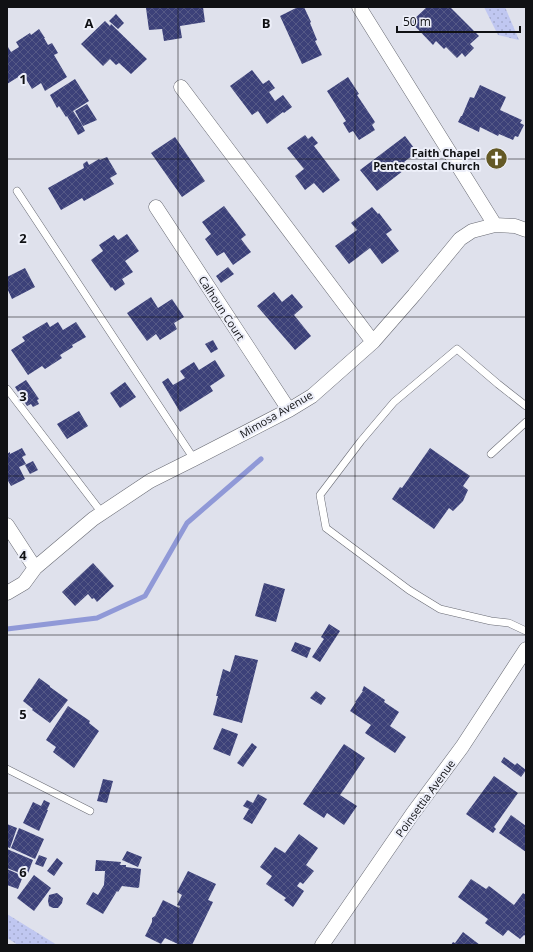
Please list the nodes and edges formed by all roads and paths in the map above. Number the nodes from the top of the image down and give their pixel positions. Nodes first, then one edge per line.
1 (359, 7) edge
2 (181, 87) dead end
3 (17, 191) dead end
4 (156, 206) dead end
5 (495, 225) junction
6 (526, 230) edge
7 (373, 342) junction
8 (7, 389) edge
9 (526, 406) edge
10 (289, 410) junction
11 (526, 422) edge
12 (491, 454) dead end
13 (194, 459) junction
14 (102, 513) junction
15 (7, 525) edge
16 (35, 568) junction
17 (7, 592) edge
18 (526, 631) edge
19 (526, 649) edge
20 (7, 769) edge
21 (90, 811) dead end
22 (322, 945) edge

1 - 5 street
2 - 7 street
3 - 13 lane
4 - 10 street, Calhoun Court
5 - 6 street, Mimosa Avenue
5 - 7 street, Mimosa Avenue
7 - 10 street, Mimosa Avenue
8 - 14 lane
9 - 18 lane
10 - 13 street, Mimosa Avenue
11 - 12 lane
13 - 14 street, Mimosa Avenue
14 - 16 street, Mimosa Avenue
15 - 16 street
16 - 17 street, Mimosa Avenue
19 - 22 street, Poinsettia Avenue
20 - 21 lane

